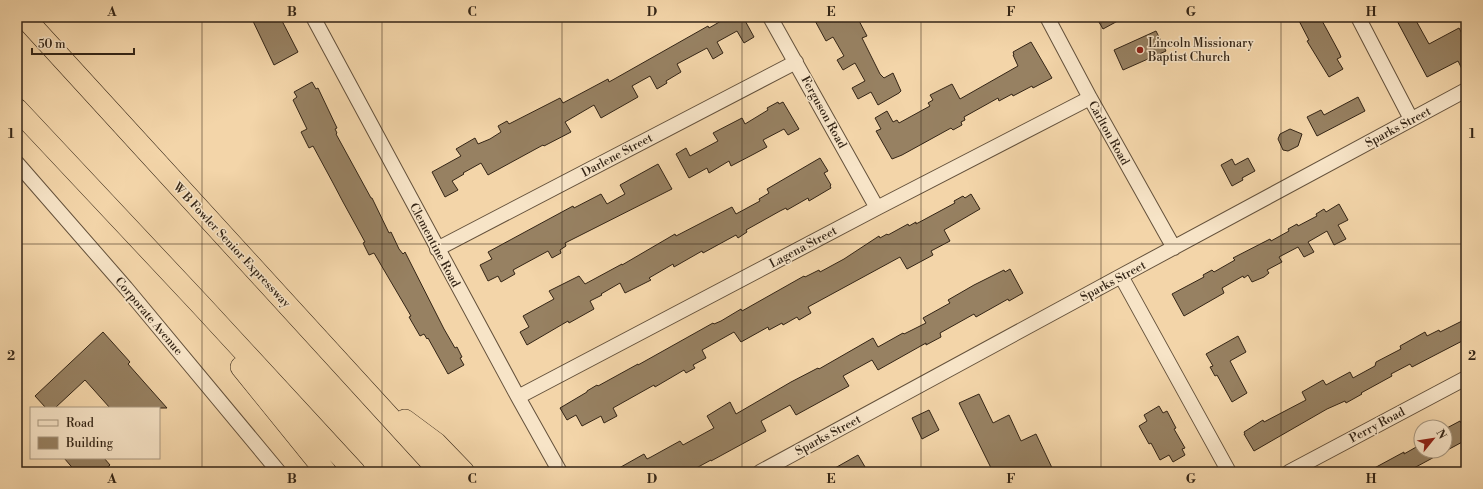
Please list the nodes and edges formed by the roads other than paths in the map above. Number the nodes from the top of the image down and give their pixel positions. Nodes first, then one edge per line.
1 (24, 17) edge
2 (313, 17) edge
3 (770, 17) edge
4 (1047, 17) edge
5 (1358, 17) edge
6 (796, 62) junction
7 (1466, 90) edge
8 (1090, 98) junction
9 (17, 110) edge
10 (1411, 119) junction
11 (17, 163) edge
12 (877, 208) junction
13 (437, 248) junction
14 (1174, 248) junction
15 (1121, 276) junction
16 (200, 304) junction
17 (1466, 378) edge
18 (367, 392) junction
19 (518, 397) junction
20 (279, 472) edge
21 (326, 472) edge
22 (355, 472) edge
23 (440, 472) edge
24 (464, 472) edge
25 (560, 472) edge
26 (760, 472) edge
27 (1229, 472) edge
28 (1289, 472) edge

1 - 18 highway, W B Fowler Senior Expressway
2 - 13 street, Clementine Road
3 - 6 street, Ferguson Road
4 - 8 street, Carlton Road
5 - 10 street
6 - 12 street, Ferguson Road
6 - 13 street, Darlene Street
7 - 10 street, Sparks Street
8 - 12 street, Lagena Street
8 - 14 street, Carlton Road
9 - 16 highway
10 - 14 street, Sparks Street
11 - 20 street, Corporate Avenue
12 - 19 street, Lagena Street
13 - 19 street, Clementine Road
14 - 15 street, Sparks Street
15 - 26 street, Sparks Street
15 - 27 street
16 - 21 highway
16 - 22 highway
17 - 28 street, Perry Road
18 - 23 highway, W B Fowler Senior Expressway
18 - 24 highway
19 - 25 street, Clementine Road

